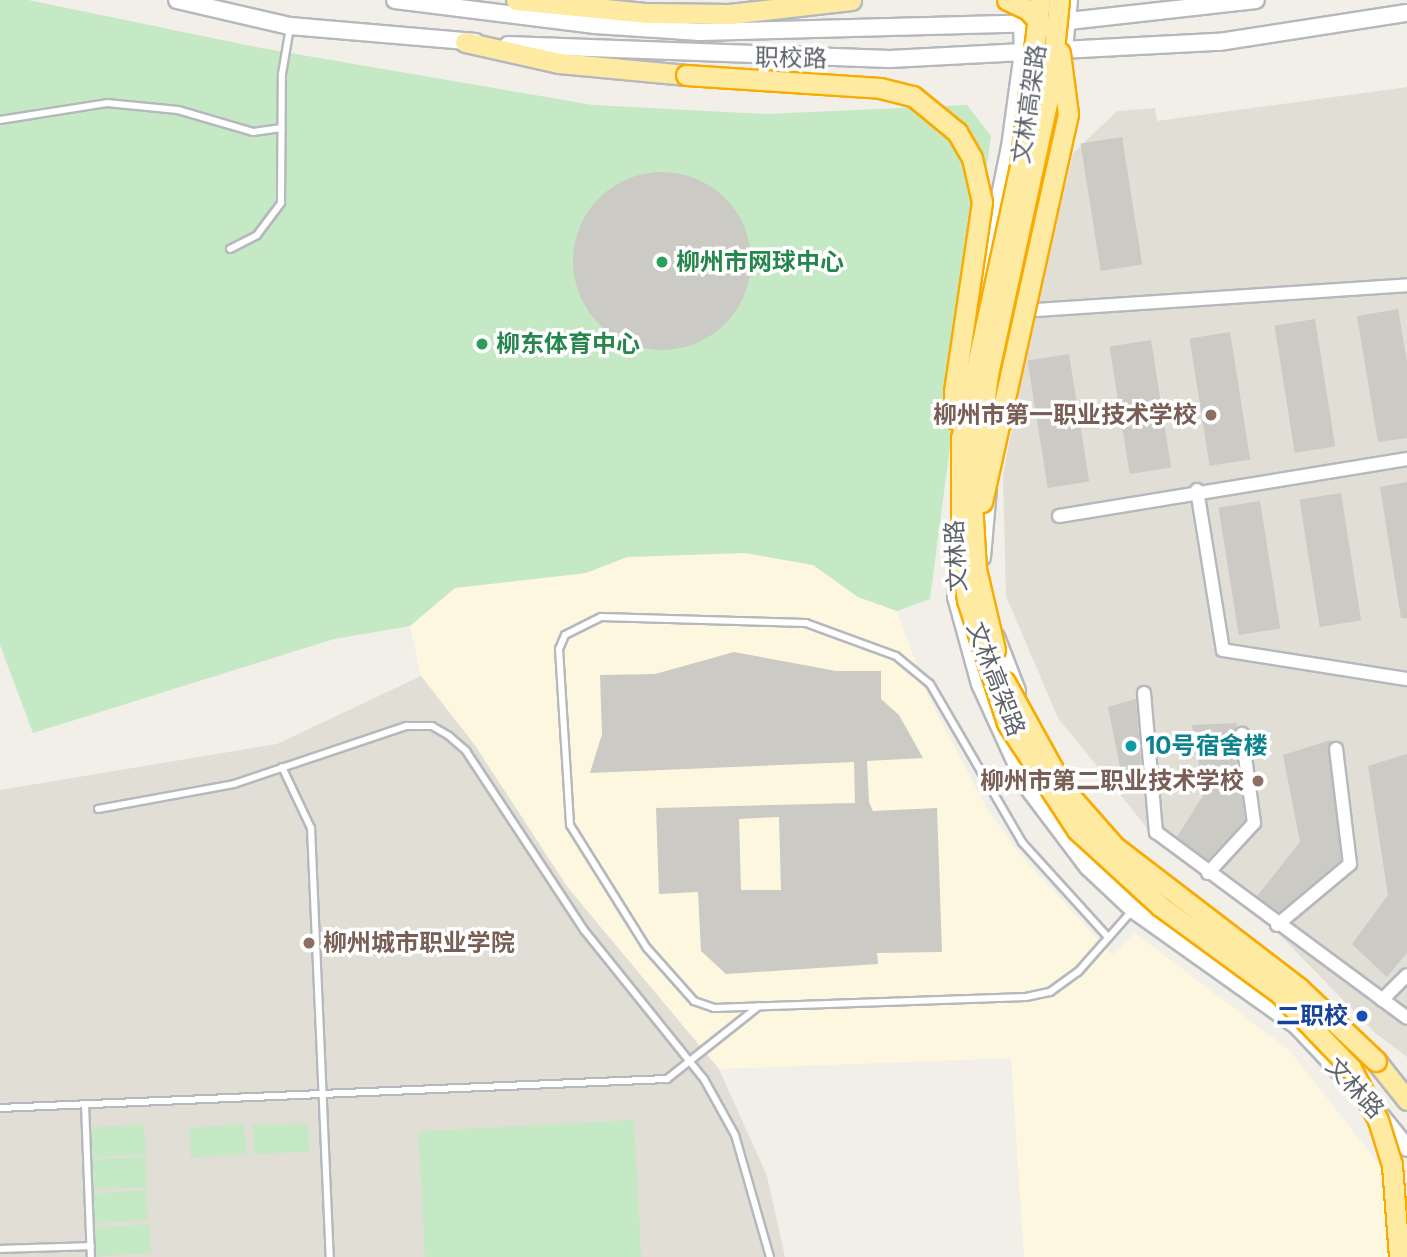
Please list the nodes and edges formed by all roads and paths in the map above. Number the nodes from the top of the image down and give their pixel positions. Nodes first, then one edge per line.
1 (177, 0) edge
2 (395, 0) edge
3 (516, 0) edge
4 (852, 0) edge
5 (1007, 0) edge
6 (1021, 0) edge
7 (1040, 0) edge
8 (1059, 0) edge
9 (1069, 0) edge
10 (1256, 0) edge
11 (1407, 13) edge
12 (1069, 21) junction
13 (1024, 24) junction
14 (290, 26) junction
15 (465, 42) junction
16 (1064, 51) junction
17 (1023, 52) junction
18 (0, 120) edge
19 (282, 128) junction
20 (230, 249) dead end
21 (1407, 285) edge
22 (1015, 311) junction
23 (1407, 459) edge
24 (1197, 490) junction
25 (959, 505) junction
26 (1059, 516) dead end
27 (974, 530) junction
28 (1407, 679) edge
29 (1144, 693) dead end
30 (1242, 734) dead end
31 (1336, 749) dead end
32 (282, 767) junction
33 (97, 809) dead end
34 (1208, 873) junction
35 (1134, 910) junction
36 (1277, 925) junction
37 (1108, 937) junction
38 (1407, 975) edge
39 (1382, 1000) junction
40 (758, 1006) junction
41 (1407, 1018) edge
42 (692, 1062) junction
43 (1407, 1086) edge
44 (324, 1094) junction
45 (1407, 1100) edge
46 (86, 1104) junction
47 (0, 1108) edge
48 (1407, 1149) edge
49 (91, 1246) junction
50 (0, 1249) edge
51 (91, 1257) edge
52 (330, 1257) edge
53 (770, 1257) edge
54 (1399, 1257) edge

1 - 14 main road, 职校路
2 - 13 main road, 职校路
3 - 4 highway
5 - 27 highway, bridge
6 - 13 main road, 文林路
7 - 25 highway, 文林高架路, bridge
8 - 27 highway, 文林高架路, bridge
9 - 12 main road, 文林路
10 - 12 main road, 职校路
11 - 16 main road, 职校路
12 - 13 main road, 职校路
12 - 16 main road, 文林路
13 - 17 main road, 文林路
14 - 15 main road, 职校路
14 - 19 lane
15 - 17 main road, 职校路
15 - 25 highway, bridge
16 - 17 main road, 职校路
16 - 22 main road, 文林路
17 - 35 main road, 文林路
18 - 19 lane
19 - 20 lane
21 - 22 street
22 - 43 main road, 文林路
23 - 24 street
24 - 26 street
24 - 28 street
25 - 54 highway, 文林高架路, bridge
27 - 45 highway, 文林高架路, bridge
29 - 34 street
30 - 34 street
31 - 36 street
32 - 33 lane
32 - 42 lane
32 - 44 lane
34 - 36 street
35 - 37 lane
35 - 48 main road, 文林路
36 - 39 street
37 - 40 lane
37 - 40 lane
38 - 39 street
39 - 41 street
40 - 42 lane
42 - 44 lane
42 - 53 lane
44 - 46 lane
44 - 52 lane
46 - 47 lane
46 - 49 lane
49 - 50 lane
49 - 51 lane

